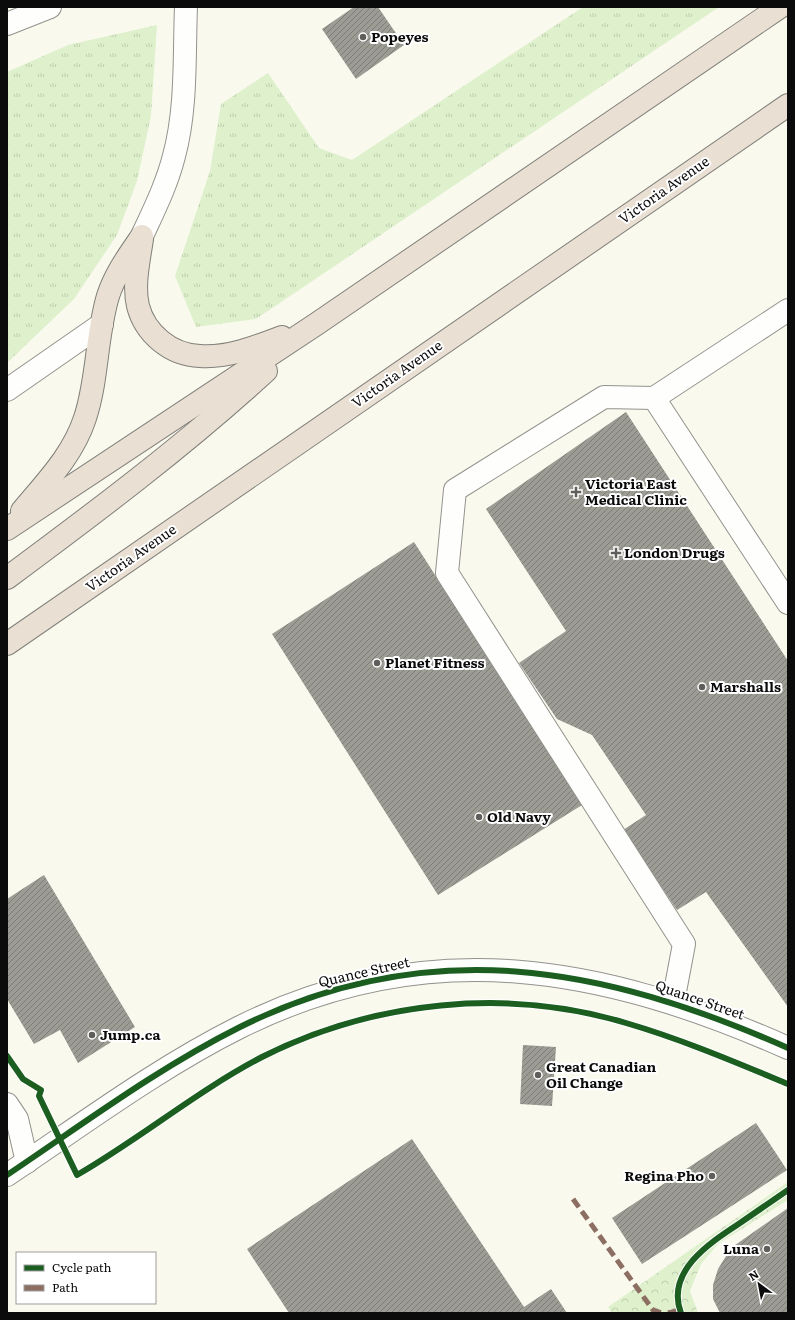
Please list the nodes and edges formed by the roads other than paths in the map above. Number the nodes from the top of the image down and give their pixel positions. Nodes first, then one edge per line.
1 (50, 7) edge
2 (186, 7) edge
3 (780, 7) edge
4 (7, 24) edge
5 (788, 99) edge
6 (788, 105) edge
7 (718, 153) junction
8 (142, 236) junction
9 (788, 310) edge
10 (102, 324) junction
11 (315, 325) junction
12 (7, 390) edge
13 (654, 398) junction
14 (7, 529) edge
15 (7, 578) edge
16 (788, 603) edge
17 (7, 644) edge
18 (672, 1002) junction
19 (788, 1048) edge
20 (7, 1104) edge
21 (7, 1150) edge
22 (27, 1162) junction
23 (7, 1175) edge

1 - 4 street
2 - 8 street
3 - 11 highway
5 - 7 highway
6 - 7 highway, Victoria Avenue
7 - 17 highway, Victoria Avenue
8 - 10 highway
8 - 11 highway
9 - 13 street
10 - 12 street
10 - 14 highway
11 - 14 highway
11 - 15 highway
13 - 16 street
13 - 18 street
18 - 19 street, Quance Street
18 - 22 street, Quance Street
20 - 22 street
21 - 22 street
22 - 23 street, Quance Street

